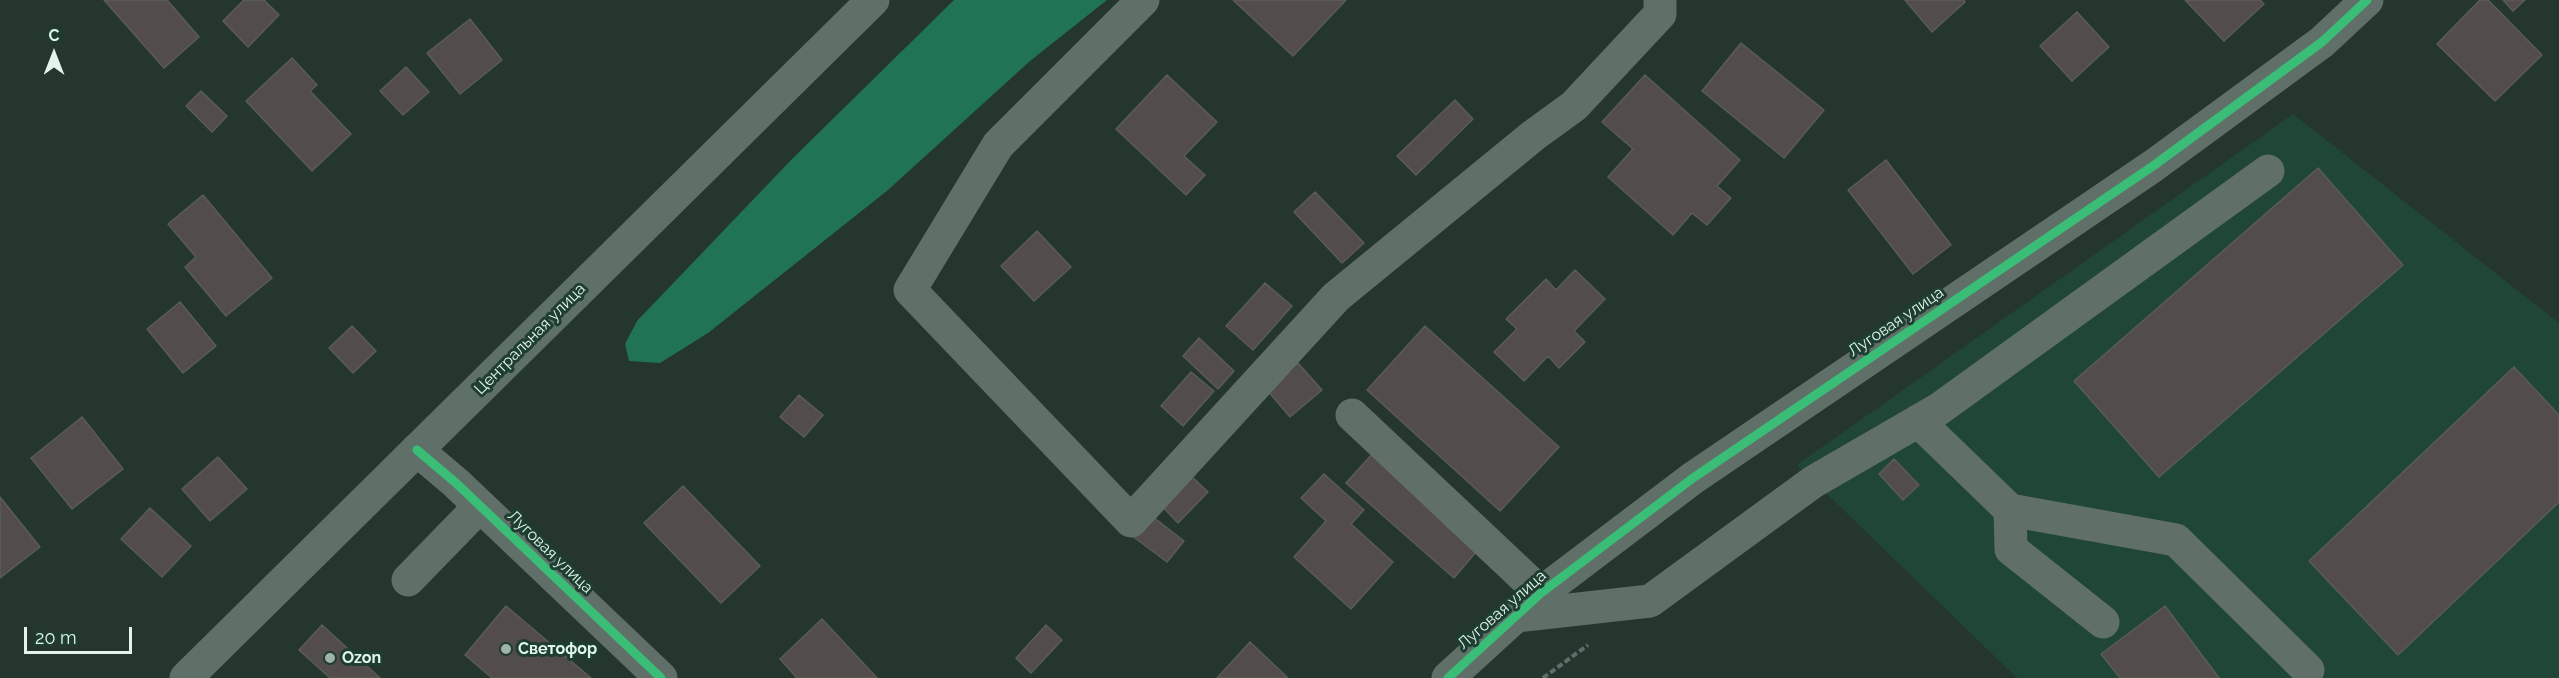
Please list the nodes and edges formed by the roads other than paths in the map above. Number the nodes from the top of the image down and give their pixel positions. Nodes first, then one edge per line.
1 (873, 0) edge
2 (1143, 0) edge
3 (1660, 0) edge
4 (2367, 0) edge
5 (2268, 171) dead end
6 (1352, 415) dead end
7 (1918, 421) junction
8 (417, 450) junction
9 (480, 506) junction
10 (2010, 510) junction
11 (408, 580) dead end
12 (1541, 594) junction
13 (1516, 616) junction
14 (2103, 622) dead end
15 (2308, 670) dead end
16 (186, 678) edge
17 (661, 678) edge
18 (1448, 678) edge

1 - 8 main road, Центральная улица
2 - 3 street
4 - 12 street, Луговая улица
5 - 7 street
6 - 12 street
7 - 10 street
7 - 13 street
8 - 9 street, Луговая улица
8 - 16 main road, Центральная улица
9 - 11 street
9 - 17 street, Луговая улица
10 - 14 street
10 - 15 street
12 - 13 street, Луговая улица
13 - 18 street, Луговая улица

